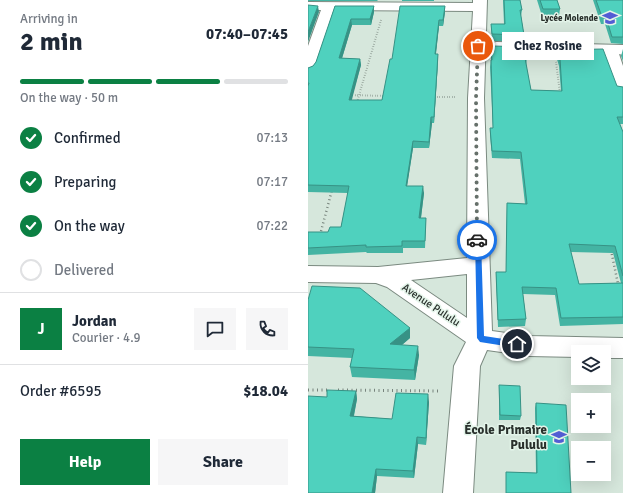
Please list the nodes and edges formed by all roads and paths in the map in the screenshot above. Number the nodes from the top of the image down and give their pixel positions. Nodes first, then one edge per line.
1 (480, 4) edge
2 (308, 6) edge
3 (329, 6) junction
4 (385, 6) junction
5 (478, 46) junction
6 (554, 49) junction
7 (616, 50) edge
8 (308, 68) edge
9 (623, 88) edge
10 (560, 94) edge
11 (344, 95) edge
12 (359, 95) junction
13 (390, 96) edge
14 (429, 97) edge
15 (476, 98) junction
16 (357, 102) edge
17 (332, 189) edge
18 (320, 235) edge
19 (610, 249) edge
20 (478, 265) junction
21 (308, 274) edge
22 (377, 275) junction
23 (619, 287) edge
24 (480, 338) junction
25 (623, 348) edge
26 (308, 390) edge
27 (466, 391) junction
28 (458, 493) edge

1 - 4 street
1 - 5 street
2 - 3 street
3 - 4 street
3 - 8 street
4 - 12 path
5 - 6 street
5 - 15 street
6 - 7 street
6 - 10 path
7 - 9 street
11 - 12 path
12 - 13 path
12 - 16 path
14 - 15 path
15 - 20 street
17 - 18 path
19 - 23 path
20 - 22 street
20 - 24 street
21 - 22 street, Avenue Pululu
22 - 24 street, Avenue Pululu
24 - 25 street, Avenue Pululu
24 - 27 street
26 - 27 path
27 - 28 street

